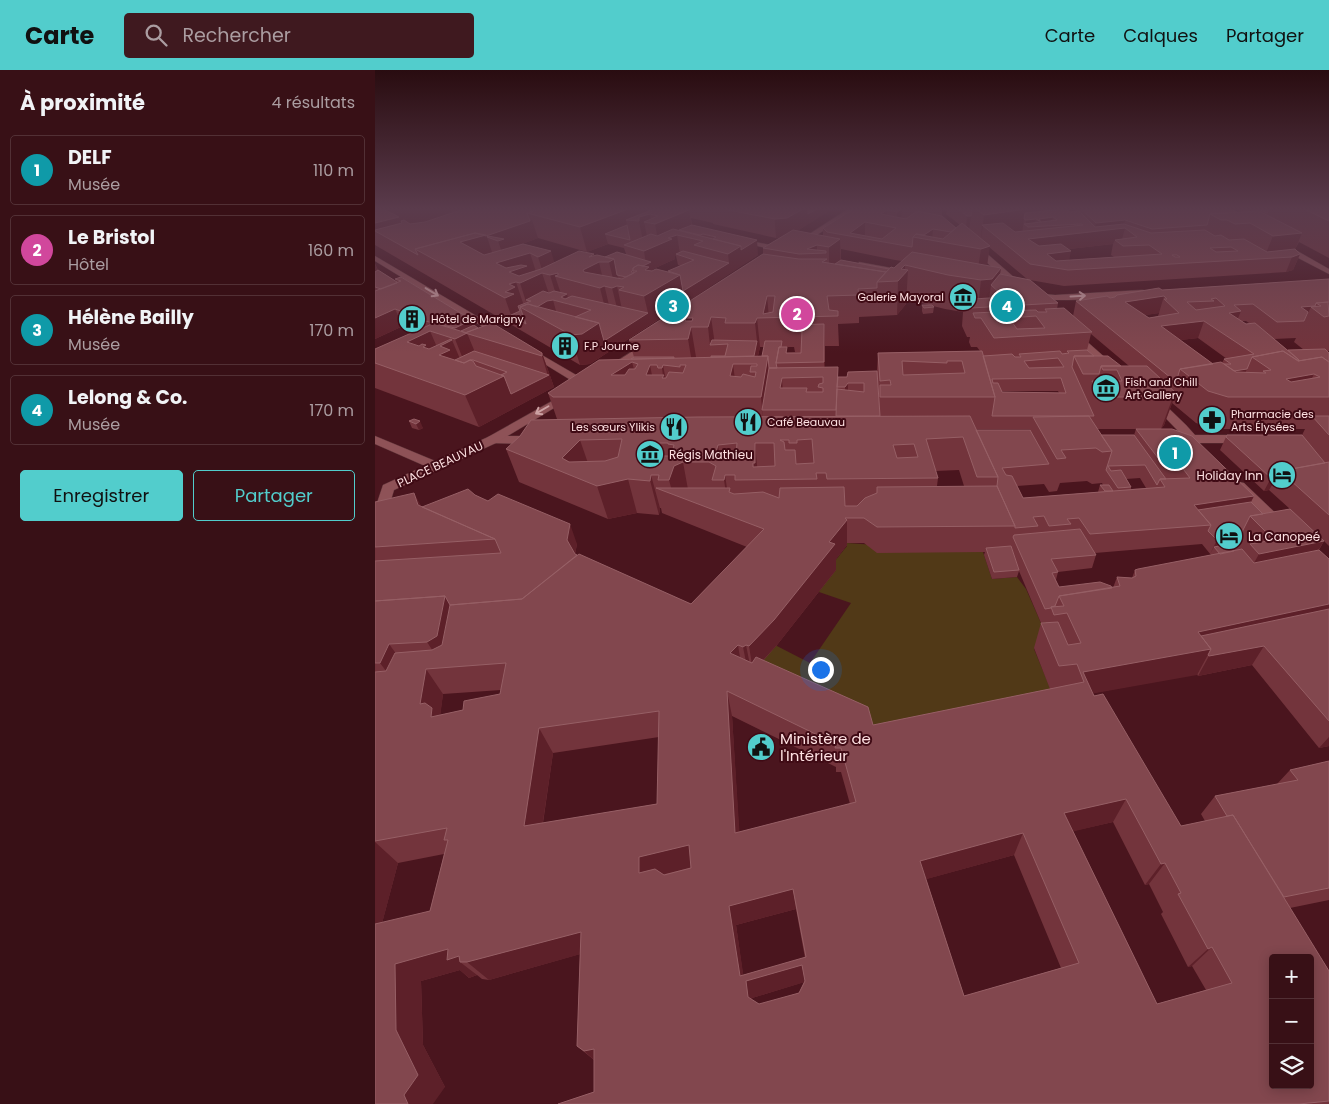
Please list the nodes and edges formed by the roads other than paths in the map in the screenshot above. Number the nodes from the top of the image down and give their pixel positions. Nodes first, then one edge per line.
1 (985, 257) edge
2 (1303, 257) edge
3 (375, 258) edge
4 (850, 262) edge
5 (1329, 272) edge
6 (918, 275) edge
7 (1013, 292) edge
8 (1153, 292) edge
9 (1029, 296) junction
10 (1041, 306) edge
11 (1066, 328) edge
12 (657, 338) edge
13 (1123, 379) edge
14 (593, 380) junction
15 (1143, 392) edge
16 (1261, 438) edge
17 (1161, 439) edge
18 (1190, 439) junction
19 (375, 440) edge
20 (492, 440) junction
21 (547, 440) edge
22 (1202, 451) edge
23 (436, 466) junction
24 (1230, 478) edge
25 (375, 530) edge
26 (1294, 539) edge

1 - 9 street
2 - 5 street
3 -> 14 street
4 - 6 street
7 - 9 street
9 -> 8 street
9 - 10 street
11 - 13 street
12 - 14 street, PLACE BEAUVAU
14 -> 20 street, PLACE BEAUVAU
15 - 18 street
16 - 18 street
17 - 18 street
18 - 22 street
19 - 23 street
20 - 21 street
20 - 23 street, PLACE BEAUVAU
23 - 25 street, PLACE BEAUVAU
24 - 26 street

